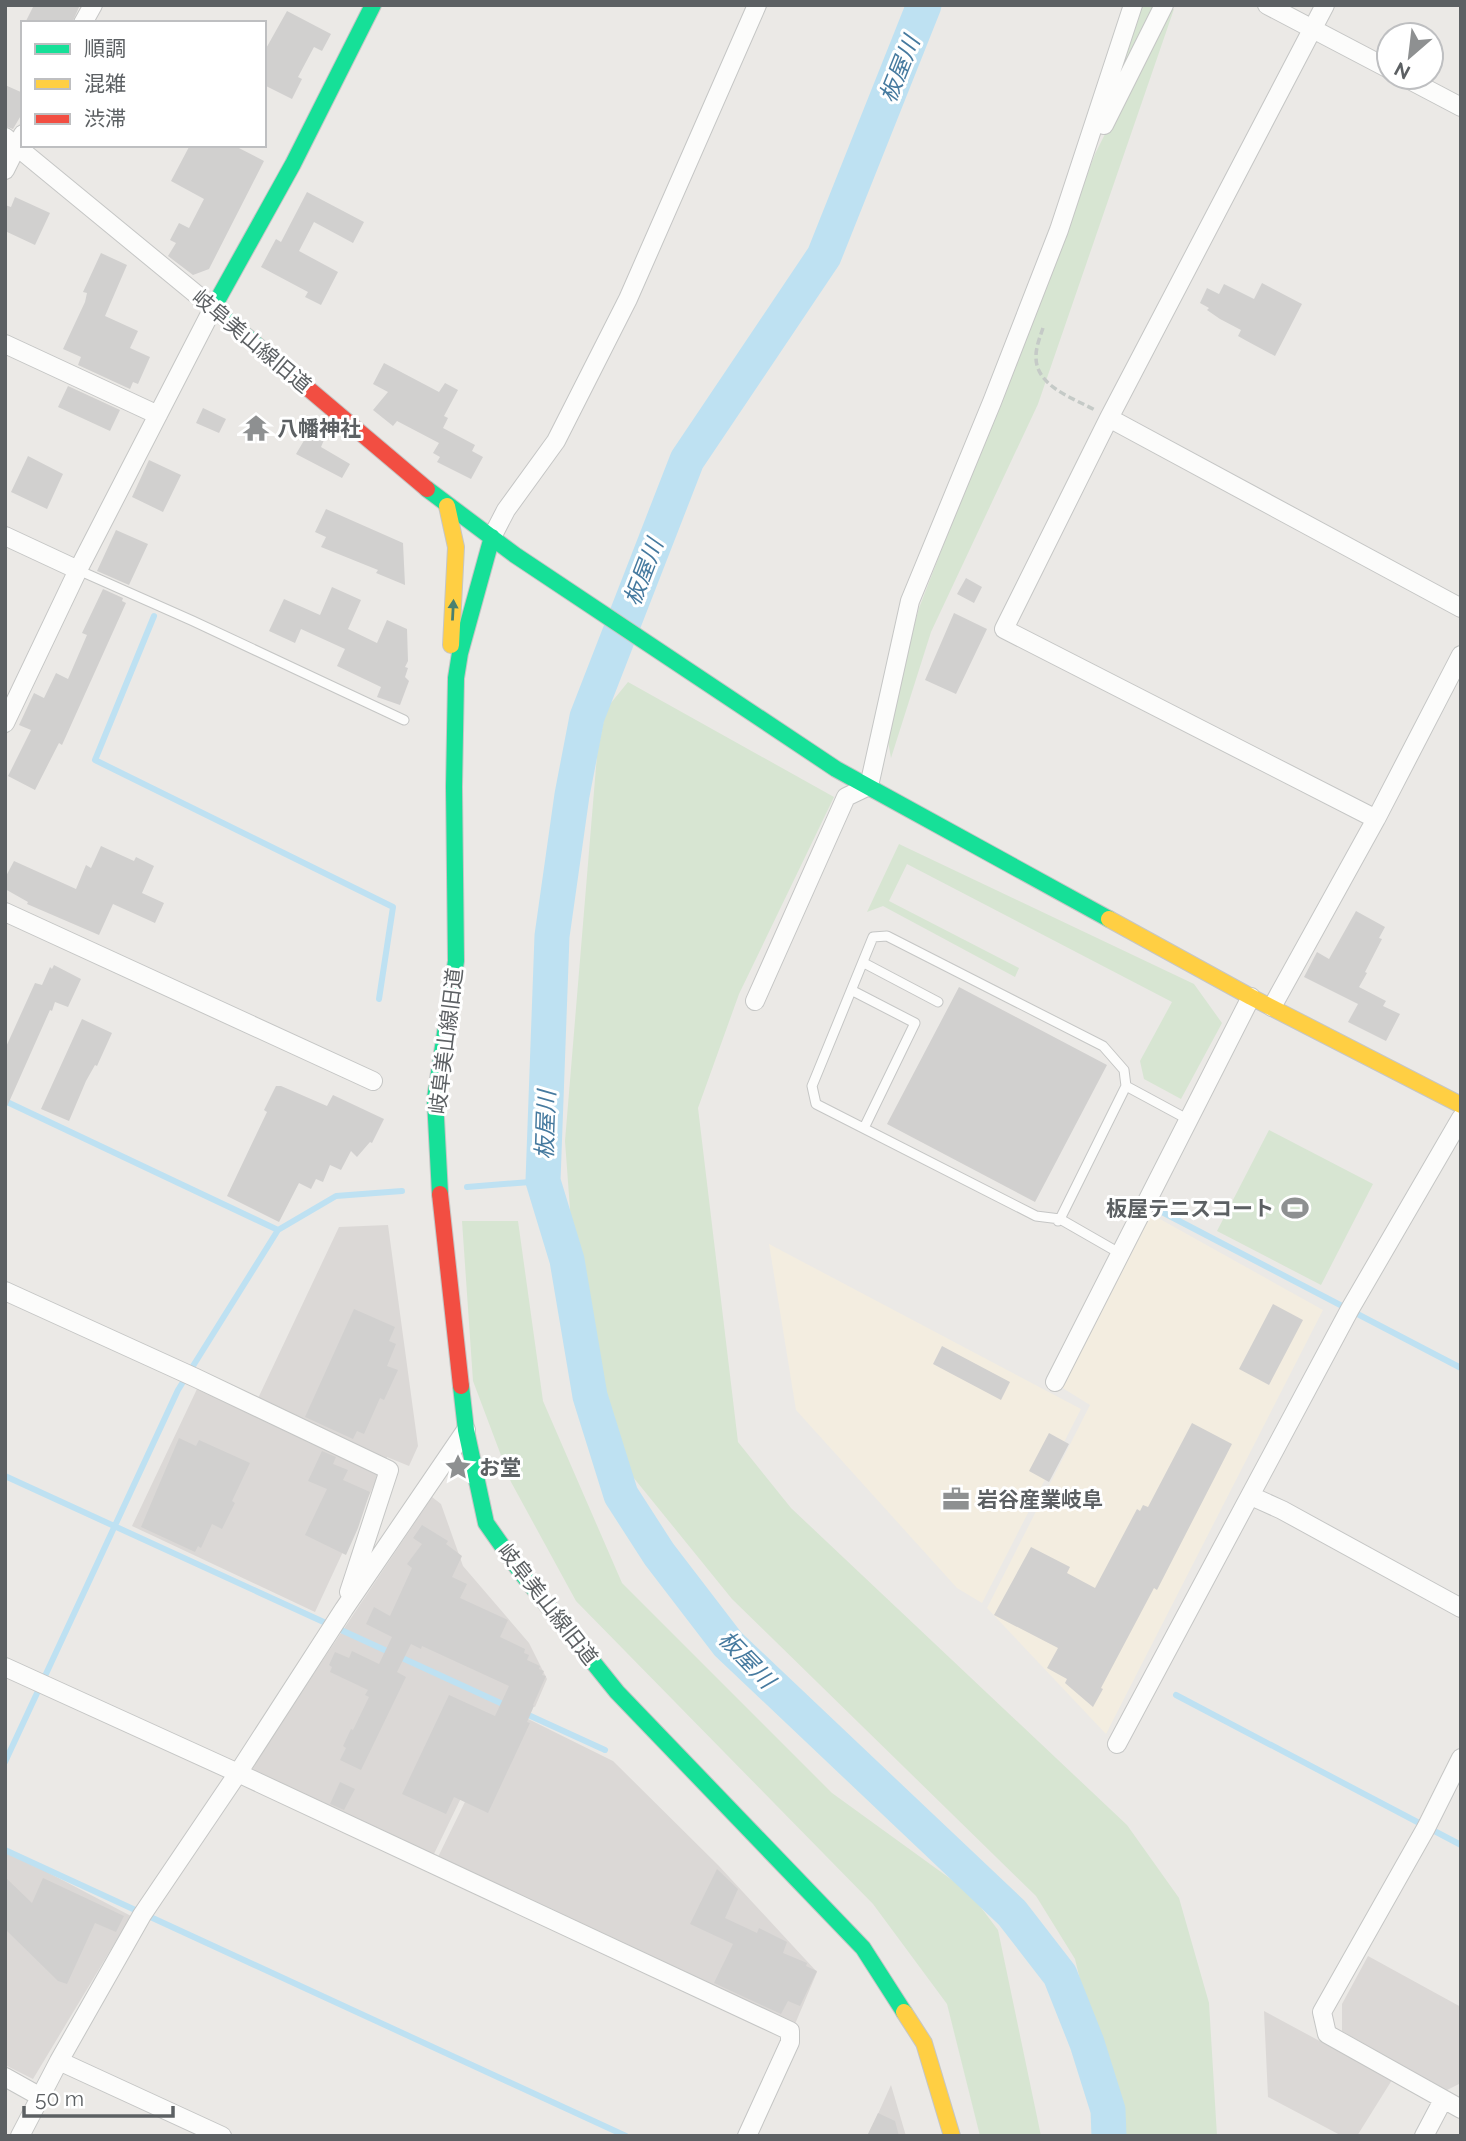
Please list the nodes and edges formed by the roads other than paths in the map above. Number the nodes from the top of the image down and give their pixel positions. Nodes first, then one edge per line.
1 (93, 5) edge
2 (373, 5) edge
3 (757, 5) edge
4 (1133, 5) edge
5 (1164, 5) edge
6 (1267, 5) edge
7 (1325, 5) edge
8 (84, 21) edge
9 (1312, 28) junction
10 (1375, 62) edge
11 (1431, 91) edge
12 (1461, 107) edge
13 (1092, 132) junction
14 (15, 139) edge
15 (24, 147) edge
16 (5, 170) edge
17 (213, 308) junction
18 (5, 344) edge
19 (158, 415) junction
20 (1109, 418) junction
21 (447, 506) junction
22 (5, 537) edge
23 (492, 537) junction
24 (78, 570) junction
25 (1461, 608) edge
26 (1461, 655) edge
27 (456, 678) junction
28 (404, 720) dead end
29 (5, 723) edge
30 (869, 786) junction
31 (1376, 819) junction
32 (5, 912) edge
33 (864, 964) junction
34 (853, 991) junction
35 (1251, 997) junction
36 (755, 1001) dead end
37 (938, 1002) dead end
38 (1272, 1007) junction
39 (373, 1080) dead end
40 (1126, 1086) junction
41 (1461, 1105) edge
42 (1461, 1118) edge
43 (1189, 1120) junction
44 (864, 1128) junction
45 (1059, 1220) junction
46 (1121, 1254) junction
47 (5, 1291) edge
48 (1055, 1382) dead end
49 (466, 1430) junction
50 (1251, 1496) junction
51 (1461, 1608) edge
52 (344, 1609) junction
53 (5, 1667) edge
54 (1117, 1744) dead end
55 (1461, 1758) edge
56 (238, 1773) junction
57 (59, 2060) junction
58 (5, 2077) edge
59 (39, 2096) junction
60 (1443, 2100) junction
61 (1461, 2109) edge
62 (20, 2136) edge
63 (222, 2136) edge
64 (747, 2136) edge
65 (952, 2136) edge
66 (1424, 2136) edge

1 - 8 street
2 - 17 street
3 - 23 street
4 - 13 street
5 - 13 street
6 - 9 street
7 - 9 street
9 - 10 street
9 - 20 street
11 - 12 street
13 - 30 street
14 - 16 street
15 - 17 street, 岐阜美山線旧道
17 - 19 street
17 - 21 street, 岐阜美山線旧道
18 - 19 street
19 - 24 street
20 - 25 street
20 - 31 street
21 - 23 street, 岐阜美山線旧道
27 -> 21 street
22 - 24 street
23 - 27 street, 岐阜美山線旧道
23 - 30 street
24 - 28 lane
24 - 29 street
26 - 31 street
27 - 49 street, 岐阜美山線旧道
30 - 35 street
30 - 36 street
31 - 38 street
32 - 39 street
33 - 34 lane
33 - 37 lane
33 - 40 lane
34 - 44 lane
34 - 44 lane
35 - 38 street
35 - 43 street
38 - 41 street
40 - 43 lane
40 - 45 lane
42 - 50 street
43 - 46 street
44 - 45 lane
45 - 46 lane
46 - 48 street
47 - 52 street
49 - 52 street
49 - 65 street, 岐阜美山線旧道
50 - 51 street
50 - 54 street
52 - 56 street
53 - 56 street
55 - 60 street
56 - 57 street
56 - 64 street
57 - 59 street
57 - 63 street
58 - 59 street
59 - 62 street
60 - 61 street
60 - 66 street

